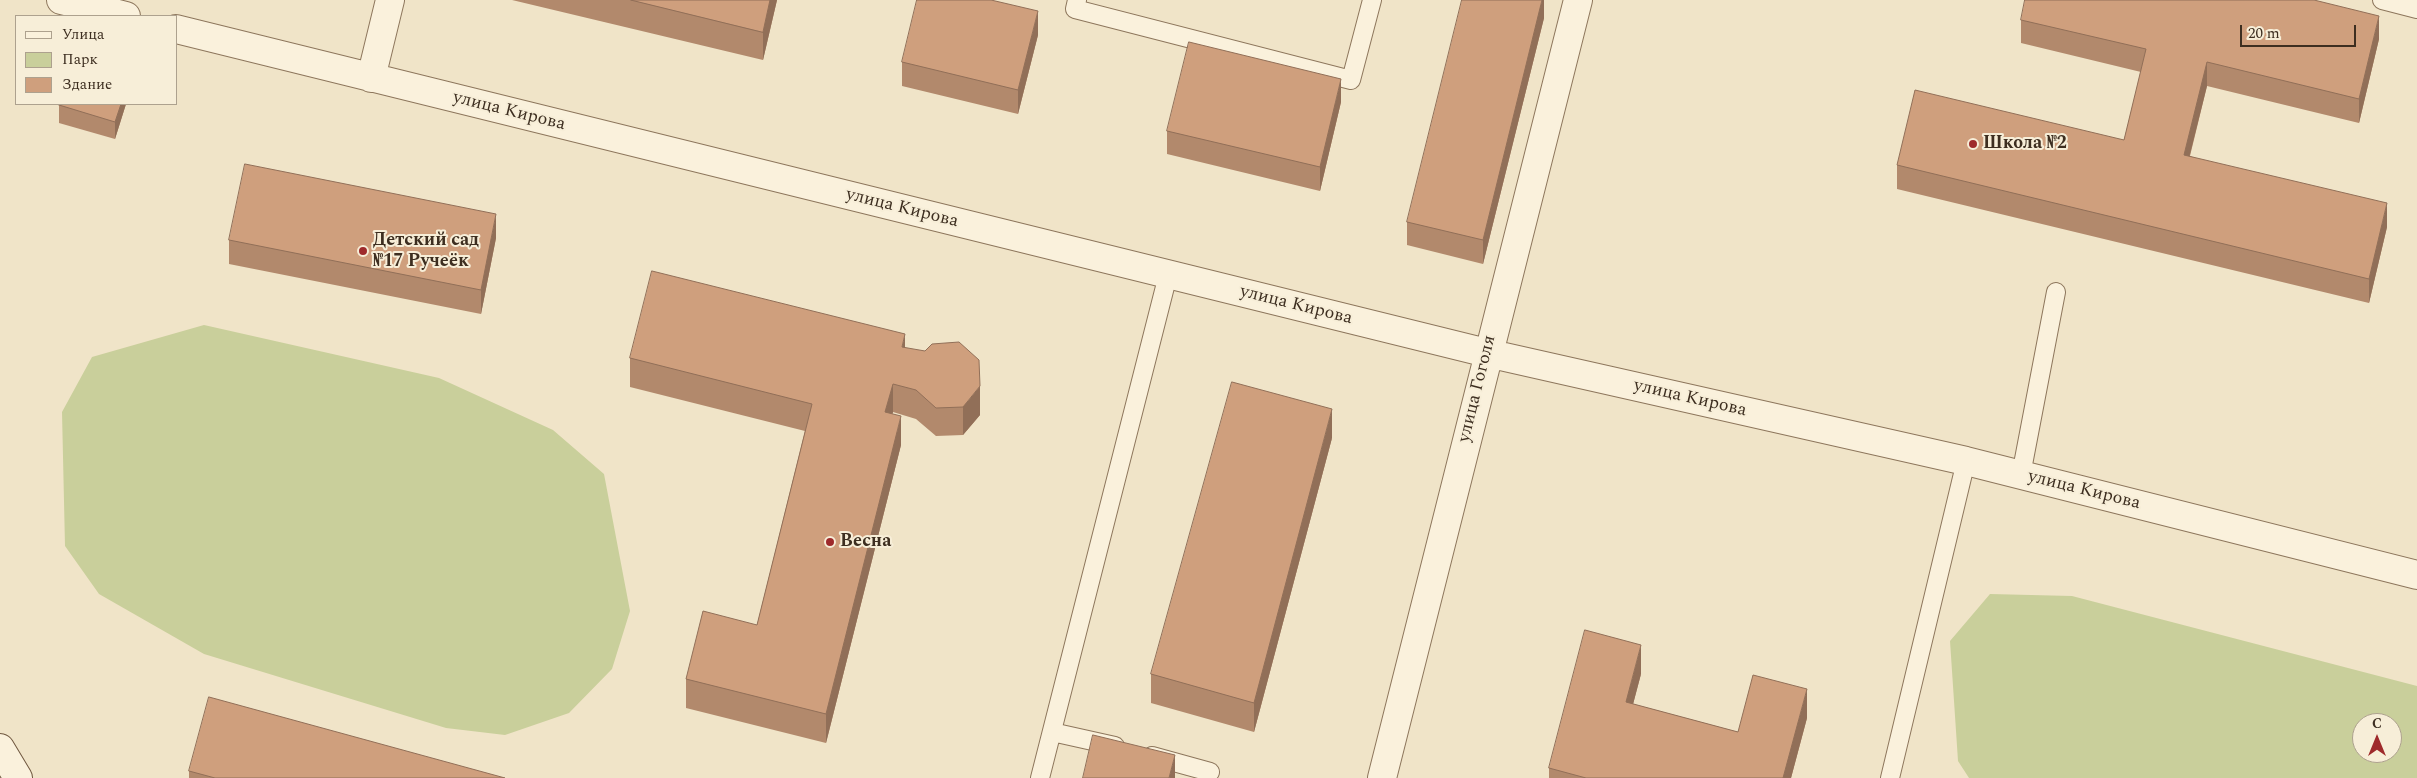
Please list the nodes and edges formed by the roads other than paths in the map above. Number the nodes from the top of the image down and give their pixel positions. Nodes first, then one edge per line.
1 (61, 0) edge
2 (390, 0) edge
3 (1077, 0) edge
4 (1372, 0) edge
5 (1578, 0) edge
6 (2382, 0) edge
7 (2417, 9) edge
8 (122, 15) edge
9 (178, 30) edge
10 (371, 78) junction
11 (1168, 275) junction
12 (2056, 292) dead end
13 (1487, 353) junction
14 (1966, 461) junction
15 (2021, 475) junction
16 (2417, 575) edge
17 (1052, 732) junction
18 (0, 748) edge
19 (1210, 772) dead end
20 (18, 778) edge
21 (1040, 778) edge
22 (1382, 778) edge
23 (1890, 778) edge

1 - 8 street
2 - 10 street
3 - 4 lane
5 - 13 street, улица Гоголя
6 - 7 lane
9 - 10 street, улица Кирова
10 - 11 street, улица Кирова
11 - 13 street, улица Кирова
11 - 17 lane
12 - 15 lane
13 - 14 street, улица Кирова
13 - 22 street, улица Гоголя
14 - 15 street, улица Кирова
14 - 23 lane
15 - 16 street, улица Кирова
17 - 19 lane
17 - 21 lane
18 - 20 street

